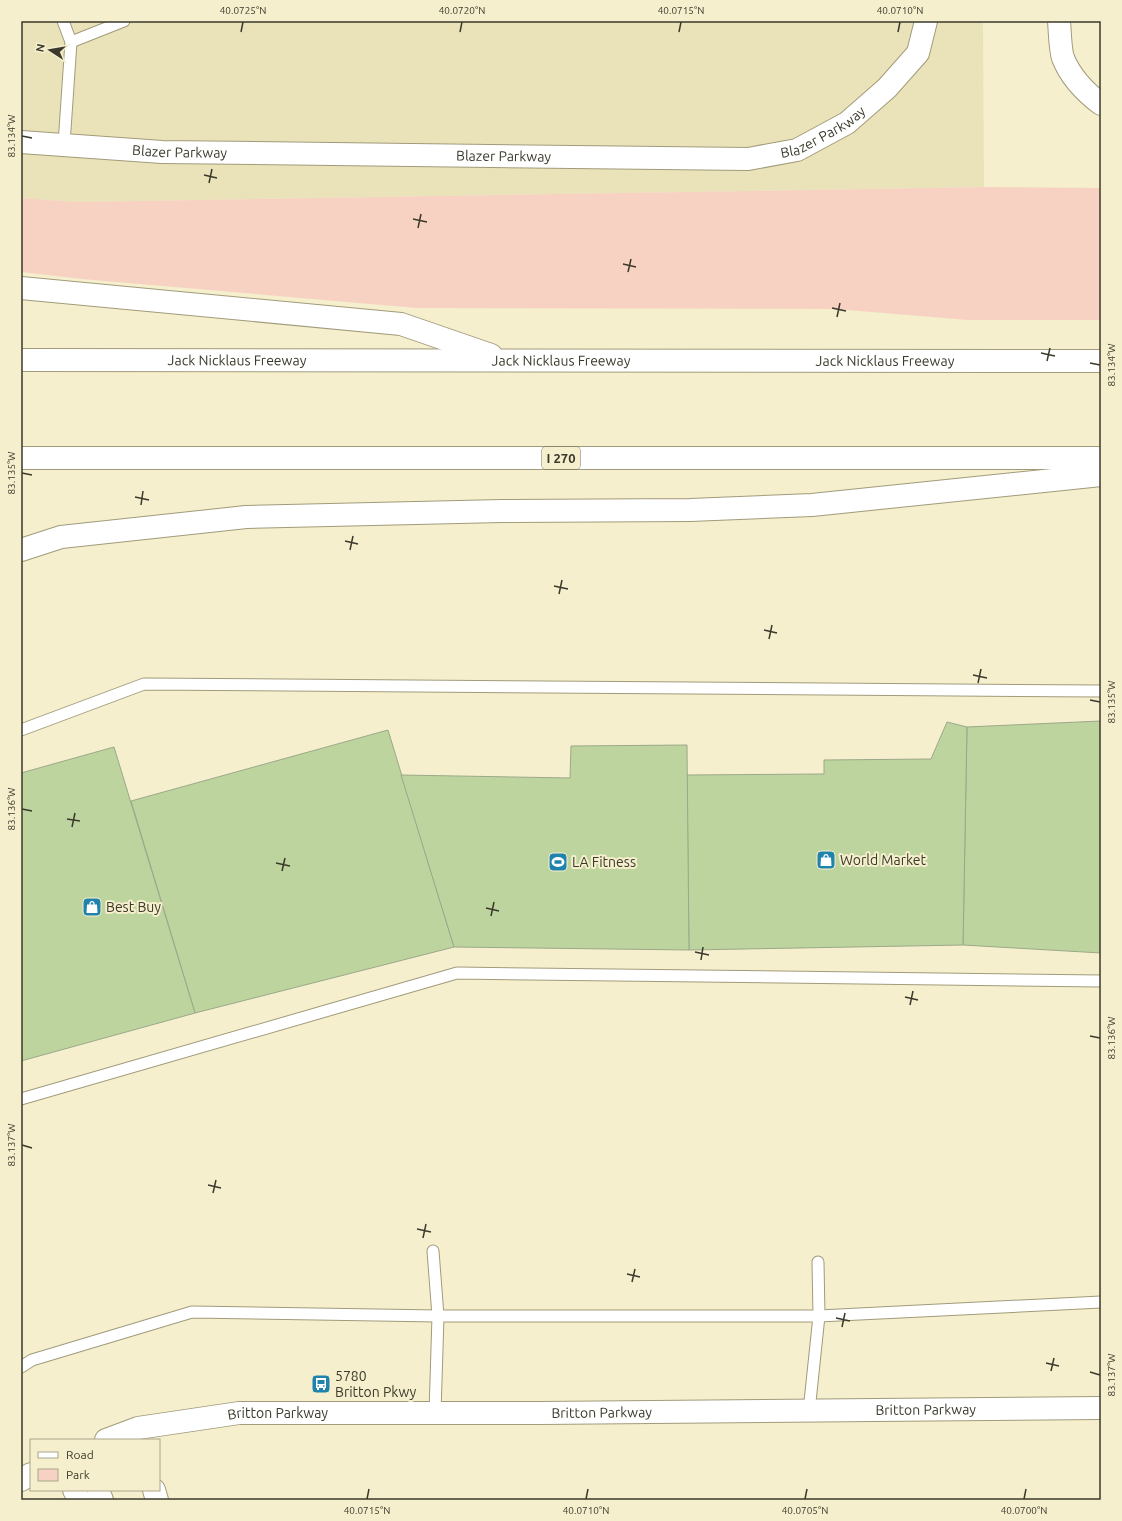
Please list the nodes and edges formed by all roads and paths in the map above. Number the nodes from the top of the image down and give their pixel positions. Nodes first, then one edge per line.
1 (63, 21) edge
2 (124, 21) edge
3 (926, 21) edge
4 (1059, 21) edge
5 (71, 42) junction
6 (1101, 104) edge
7 (21, 142) edge
8 (64, 144) junction
9 (21, 288) edge
10 (21, 360) edge
11 (508, 361) junction
12 (1101, 361) edge
13 (21, 458) edge
14 (1101, 458) edge
15 (1101, 475) edge
16 (21, 550) edge
17 (1101, 691) edge
18 (21, 730) edge
19 (1101, 981) edge
20 (21, 1099) edge
21 (432, 1251) dead end
22 (818, 1262) dead end
23 (1101, 1302) edge
24 (438, 1316) junction
25 (818, 1316) junction
26 (21, 1367) edge
27 (1101, 1408) edge
28 (809, 1411) junction
29 (435, 1413) junction
30 (139, 1434) edge
31 (112, 1439) edge
32 (30, 1475) edge
33 (21, 1480) edge
34 (74, 1491) edge
35 (79, 1500) edge

1 - 5 lane
2 - 5 lane
3 - 8 main road, Blazer Parkway
4 - 6 main road
5 - 8 lane
7 - 8 main road, Blazer Parkway
9 - 11 main road
10 - 11 main road, Jack Nicklaus Freeway
11 - 12 main road, Jack Nicklaus Freeway
13 - 14 main road, I 270
15 - 16 main road
17 - 18 lane
19 - 20 lane
21 - 24 lane
22 - 25 lane
23 - 25 lane
24 - 25 lane
24 - 26 lane
24 - 29 lane
25 - 28 lane
27 - 28 main road, Britton Parkway
28 - 29 main road, Britton Parkway
29 - 30 main road, Britton Parkway
30 - 31 main road, Britton Parkway
32 - 33 main road
34 - 35 main road

